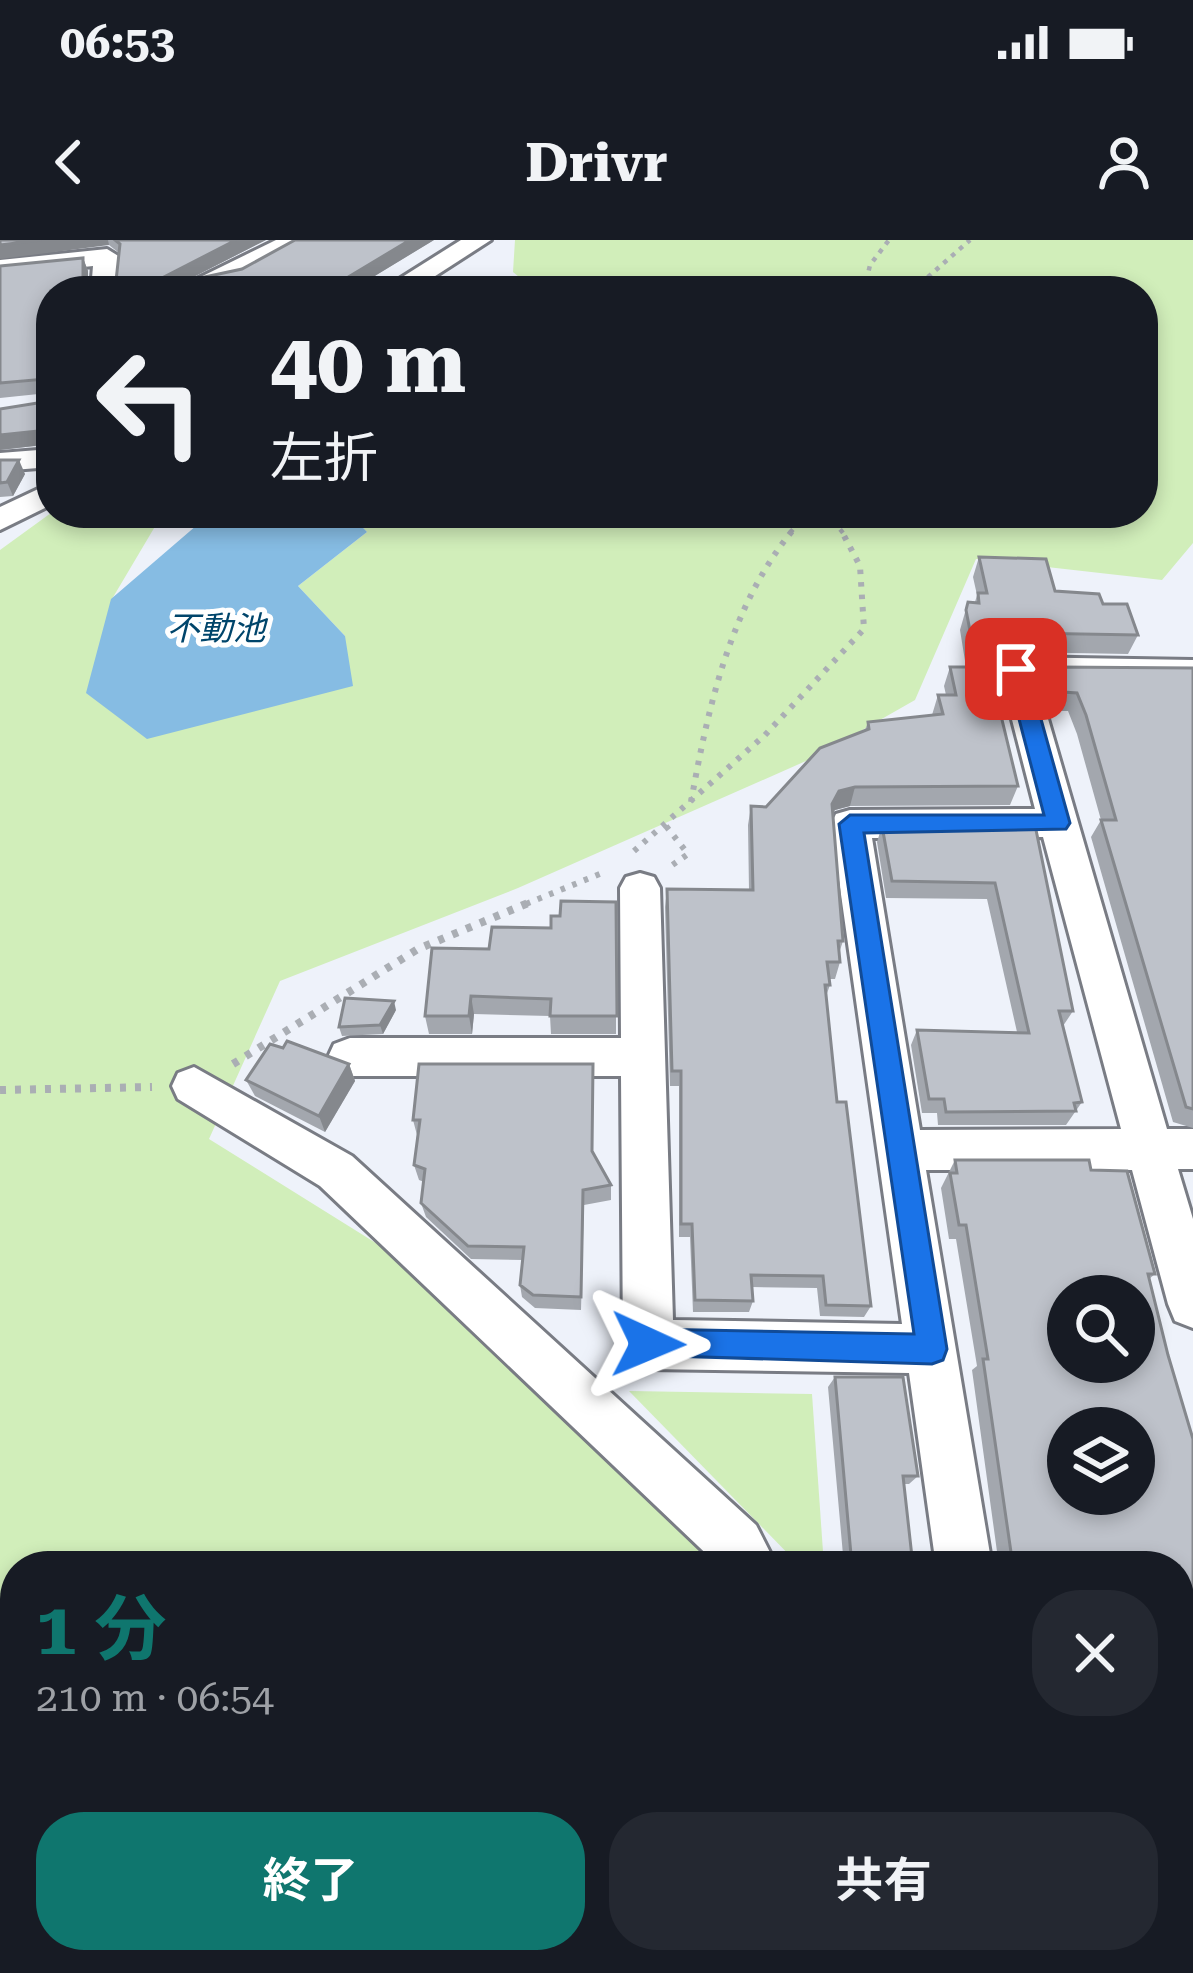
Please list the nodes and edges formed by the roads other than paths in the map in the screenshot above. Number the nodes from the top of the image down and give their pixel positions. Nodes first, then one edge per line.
1 (295, 240) edge
2 (479, 240) edge
3 (0, 268) edge
4 (105, 276) edge
5 (228, 276) edge
6 (419, 276) edge
7 (36, 459) edge
8 (0, 462) edge
9 (36, 500) edge
10 (0, 520) edge
11 (1193, 672) edge
12 (1058, 823) junction
13 (626, 871) road end
14 (642, 1057) junction
15 (350, 1058) edge
16 (194, 1086) road end
17 (1171, 1149) edge
18 (900, 1150) junction
19 (1193, 1304) edge
20 (932, 1349) junction
21 (741, 1551) edge
22 (962, 1551) edge

1 - 5 street
2 - 6 street
3 - 4 street
7 - 8 street
9 - 10 street
11 - 12 street
12 - 17 street
12 - 18 street
13 - 14 street
14 - 15 street
14 - 20 street
16 - 21 street
17 - 18 street
17 - 19 street
18 - 20 street
20 - 22 street

